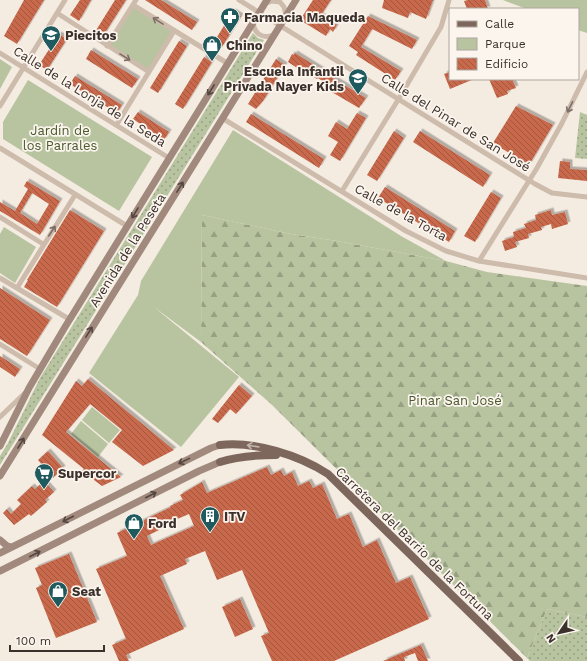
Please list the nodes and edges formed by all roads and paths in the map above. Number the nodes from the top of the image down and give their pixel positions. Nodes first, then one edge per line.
1 (65, 0) edge
2 (239, 0) edge
3 (296, 0) edge
4 (449, 0) edge
5 (135, 2) edge
6 (265, 2) edge
7 (259, 12) junction
8 (57, 13) junction
9 (286, 15) junction
10 (253, 21) junction
11 (280, 25) junction
12 (174, 31) junction
13 (273, 35) junction
14 (107, 46) junction
15 (0, 53) edge
16 (228, 63) junction
17 (24, 67) junction
18 (148, 72) junction
19 (587, 72) edge
20 (586, 79) edge
21 (398, 100) junction
22 (0, 106) edge
23 (222, 118) junction
24 (117, 124) junction
25 (0, 148) edge
26 (169, 158) junction
27 (529, 180) junction
28 (342, 191) junction
29 (75, 195) junction
30 (587, 197) edge
31 (0, 219) edge
32 (127, 226) junction
33 (43, 244) junction
34 (479, 261) junction
35 (0, 278) edge
36 (587, 278) edge
37 (17, 288) junction
38 (69, 319) junction
39 (0, 344) edge
40 (40, 369) junction
41 (29, 388) junction
42 (2, 411) edge
43 (0, 418) edge
44 (1, 441) edge
45 (220, 445) junction
46 (285, 454) junction
47 (220, 462) junction
48 (0, 476) edge
49 (0, 540) edge
50 (11, 547) junction
51 (0, 553) edge
52 (0, 571) edge
53 (519, 661) edge

1 - 8 street
2 - 7 street, Calle del Pinar de San José
3 - 9 street, Avenida de la Peseta
4 - 21 street
12 -> 5 street
5 - 14 street
6 - 7 street, Avenida de la Peseta
6 - 9 street, Avenida de la Peseta
7 - 10 street, Avenida de la Peseta
7 - 11 street, Calle del Pinar de San José
8 - 14 street
8 - 17 street
9 - 11 street, Avenida de la Peseta
10 - 13 street
10 - 16 street, Avenida de la Peseta
11 - 13 street, Avenida de la Peseta
11 - 21 street, Calle del Pinar de San José
12 - 16 street
12 - 18 street
13 - 23 street, Avenida de la Peseta
14 -> 18 street
15 - 17 street, Calle de la Lonja de la Seda
16 -> 26 street, Avenida de la Peseta
17 - 22 street
17 - 24 street, Calle de la Lonja de la Seda
18 - 24 street
19 - 20 street
20 -> 27 street
21 - 27 street, Calle del Pinar de San José
21 - 28 street
23 - 28 street, Calle de la Torta
48 -> 23 street, Avenida de la Peseta
24 - 26 street, Calle de la Lonja de la Seda
25 - 29 street
26 -> 32 street, Avenida de la Peseta
27 - 30 street, Calle del Pinar de San José
27 - 34 street
28 - 34 street, Calle de la Torta
29 - 32 street
33 -> 29 street
31 - 33 street
32 - 38 street, Avenida de la Peseta
33 - 37 street
34 - 36 street, Calle de la Torta
35 - 37 street
37 - 38 street
38 - 40 street, Avenida de la Peseta
39 - 40 street
40 - 41 street, Avenida de la Peseta
41 - 42 street
41 - 44 street, Avenida de la Peseta
42 - 43 street
46 -> 45 main road, Carretera del Barrio de la Fortuna
45 - 47 main road
45 -> 50 street, Carretera del Barrio de la Fortuna
46 - 47 main road, Carretera del Barrio de la Fortuna
46 - 53 main road, Carretera del Barrio de la Fortuna
52 -> 47 street, Carretera del Barrio de la Fortuna
49 - 50 street
50 - 51 street, Carretera del Barrio de la Fortuna

